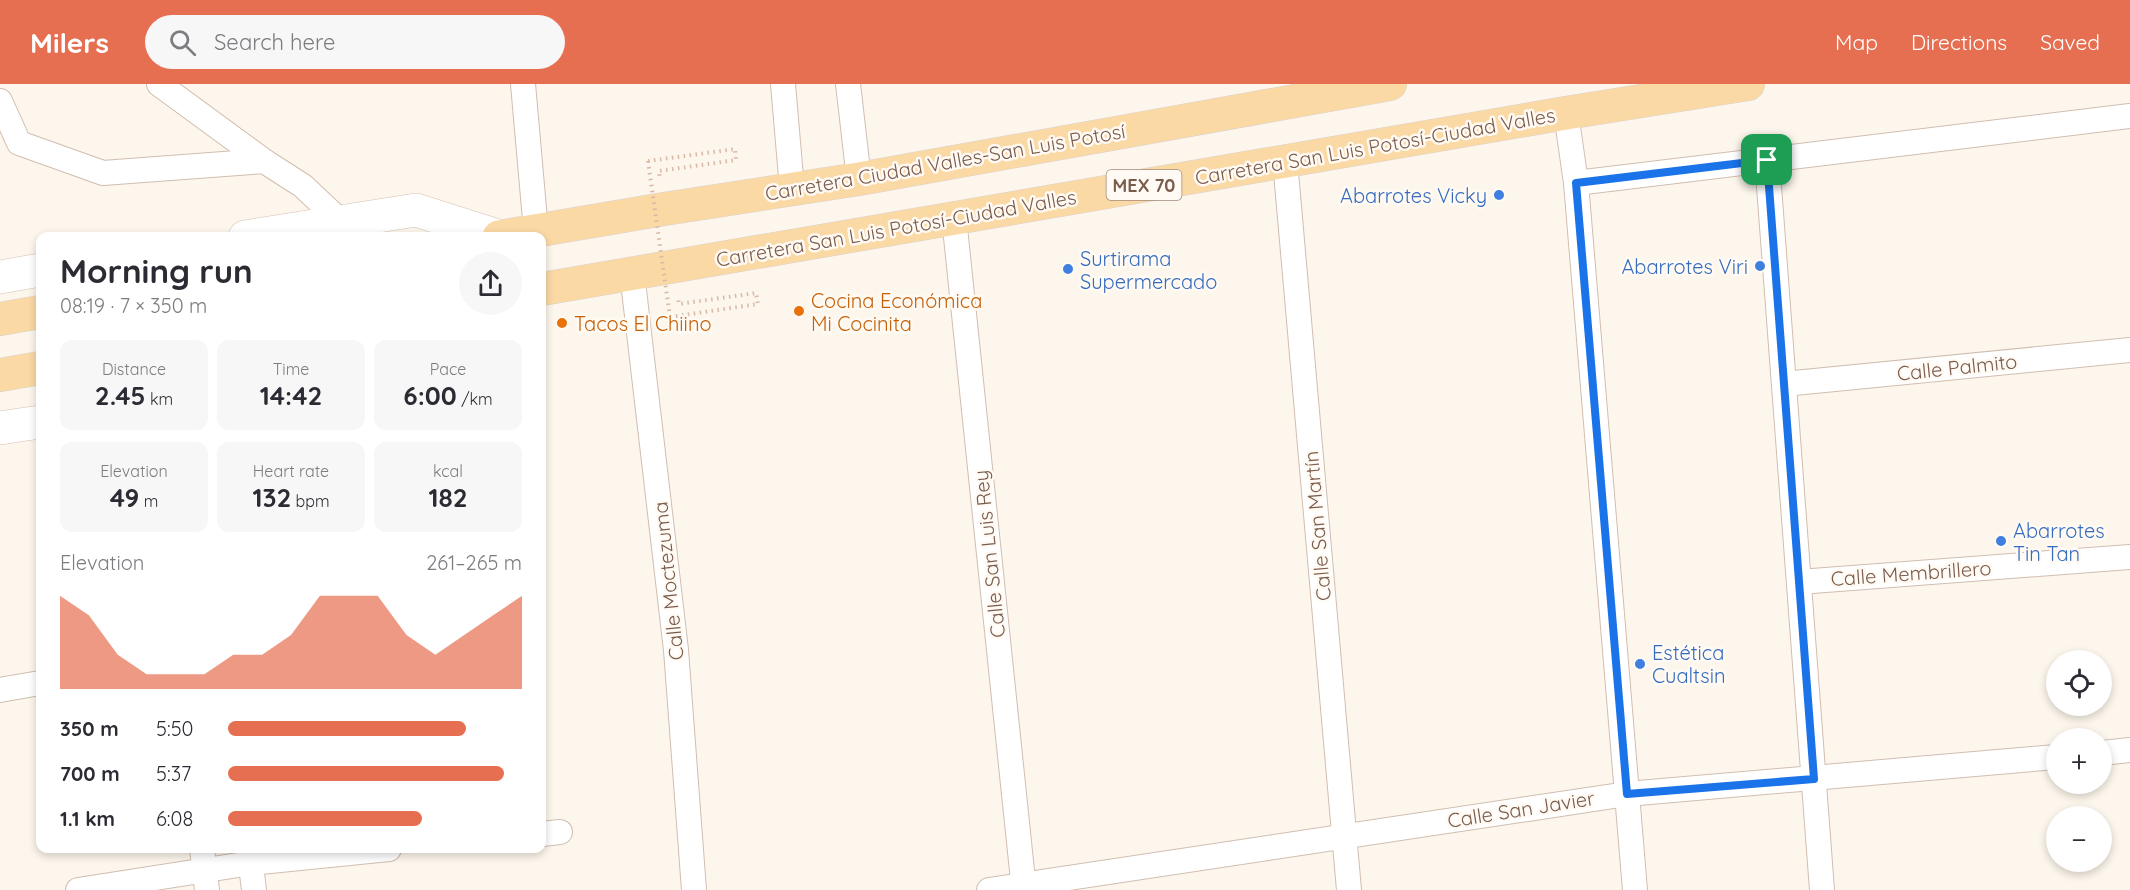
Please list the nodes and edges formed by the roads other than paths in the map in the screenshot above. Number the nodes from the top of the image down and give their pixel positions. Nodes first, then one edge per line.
1 (159, 84) edge
2 (523, 84) edge
3 (783, 84) edge
4 (848, 84) edge
5 (1390, 84) edge
6 (1748, 84) edge
7 (0, 101) edge
8 (1566, 113) junction
9 (2130, 116) edge
10 (1767, 160) junction
11 (264, 161) junction
12 (1285, 161) junction
13 (859, 179) junction
14 (1576, 183) junction
15 (792, 189) junction
16 (954, 218) junction
17 (341, 222) junction
18 (536, 231) junction
19 (277, 232) edge
20 (484, 232) edge
21 (530, 232) edge
22 (36, 271) edge
23 (632, 273) junction
24 (0, 277) edge
25 (546, 288) edge
26 (36, 313) edge
27 (0, 319) edge
28 (2130, 350) edge
29 (36, 369) edge
30 (0, 375) edge
31 (1784, 384) junction
32 (36, 423) edge
33 (0, 428) edge
34 (2130, 557) edge
35 (1799, 582) junction
36 (36, 684) edge
37 (0, 690) edge
38 (2130, 750) edge
39 (2112, 752) edge
40 (2046, 758) edge
41 (1814, 779) junction
42 (1627, 794) junction
43 (1344, 836) junction
44 (310, 853) edge
45 (250, 856) edge
46 (205, 870) edge
47 (1024, 887) edge
48 (78, 890) edge
49 (254, 890) edge
50 (694, 890) edge
51 (988, 890) edge
52 (1349, 890) edge
53 (1635, 890) edge
54 (1822, 890) edge

1 - 11 street
2 - 18 street
3 - 15 street
4 - 13 street
5 - 13 main road, Carretera Ciudad Valles-San Luis Potosí
6 - 8 main road, Carretera San Luis Potosí-Ciudad Valles / MEX 70
7 - 11 street
8 - 12 main road, Carretera San Luis Potosí-Ciudad Valles / MEX 70
8 - 14 street
9 - 10 street
10 - 14 street
10 - 31 street
11 - 17 street
12 - 16 main road, Carretera San Luis Potosí-Ciudad Valles / MEX 70
12 - 43 street, Calle San Martín
13 - 15 main road, Carretera Ciudad Valles-San Luis Potosí
14 - 42 street
15 - 18 main road, Carretera Ciudad Valles-San Luis Potosí
16 - 23 main road, Carretera San Luis Potosí-Ciudad Valles / MEX 70
16 - 47 street, Calle San Luis Rey
17 - 19 street
17 - 20 street
18 - 21 main road, Carretera Ciudad Valles-San Luis Potosí
22 - 24 street
23 - 25 main road, Carretera San Luis Potosí-Ciudad Valles / MEX 70
23 - 50 street, Calle Moctezuma
26 - 27 main road
28 - 31 street, Calle Palmito
29 - 30 main road
31 - 35 street
32 - 33 street
34 - 35 street, Calle Membrillero
35 - 41 street
36 - 37 street
38 - 39 street
40 - 41 street, Calle San Javier
41 - 42 street, Calle San Javier
41 - 54 street
42 - 43 street, Calle San Javier
42 - 53 street
43 - 47 street, Calle San Javier
43 - 52 street, Calle San Martín
44 - 45 street
45 - 46 street
45 - 49 street
46 - 48 street
47 - 51 street, Calle San Javier

